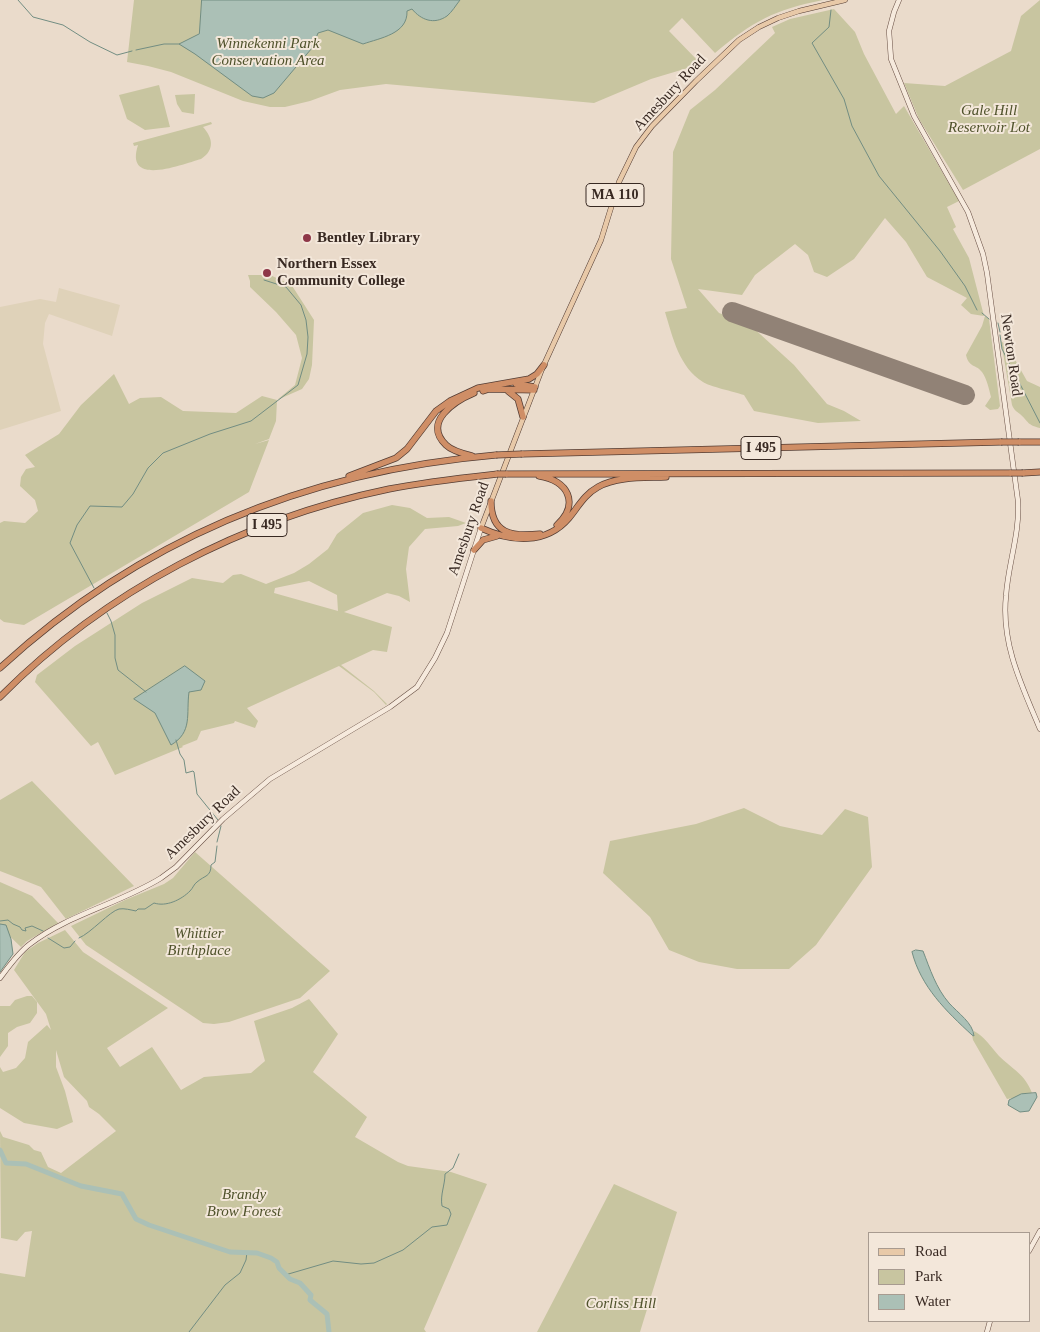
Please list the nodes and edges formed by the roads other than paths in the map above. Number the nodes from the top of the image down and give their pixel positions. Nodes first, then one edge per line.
1 (845, 0) edge
2 (899, 0) edge
3 (544, 365) junction
4 (511, 383) junction
5 (534, 389) junction
6 (506, 390) junction
7 (523, 417) junction
8 (1040, 442) edge
9 (475, 457) junction
10 (1040, 472) edge
11 (522, 473) junction
12 (718, 473) junction
13 (331, 483) junction
14 (491, 502) junction
15 (498, 527) junction
16 (481, 528) junction
17 (500, 536) junction
18 (474, 550) junction
19 (0, 668) edge
20 (0, 697) edge
21 (1040, 729) edge
22 (0, 978) edge
23 (1040, 1231) edge
24 (1030, 1249) edge

1 - 3 main road, Amesbury Road / MA 110
2 - 21 main road, Newton Road
3 - 4 highway
3 - 5 main road, Amesbury Road / MA 110
4 - 5 highway
4 - 13 highway
5 - 6 highway
5 - 7 main road, Amesbury Road / MA 110
6 - 7 highway
6 - 9 highway
7 - 14 main road, Amesbury Road / MA 110
8 - 9 highway, I 495, bridge
9 - 13 highway, I 495
10 - 12 highway, I 495, bridge
11 - 12 highway, I 495
11 - 15 highway
11 - 20 highway, I 495, bridge
12 - 17 highway
13 - 19 highway, I 495
14 - 15 highway
14 - 16 main road, Amesbury Road / MA 110
15 - 16 highway
16 - 17 highway
16 - 18 main road, Amesbury Road / MA 110
17 - 18 highway
18 - 22 main road, Amesbury Road / MA 110
23 - 24 main road

